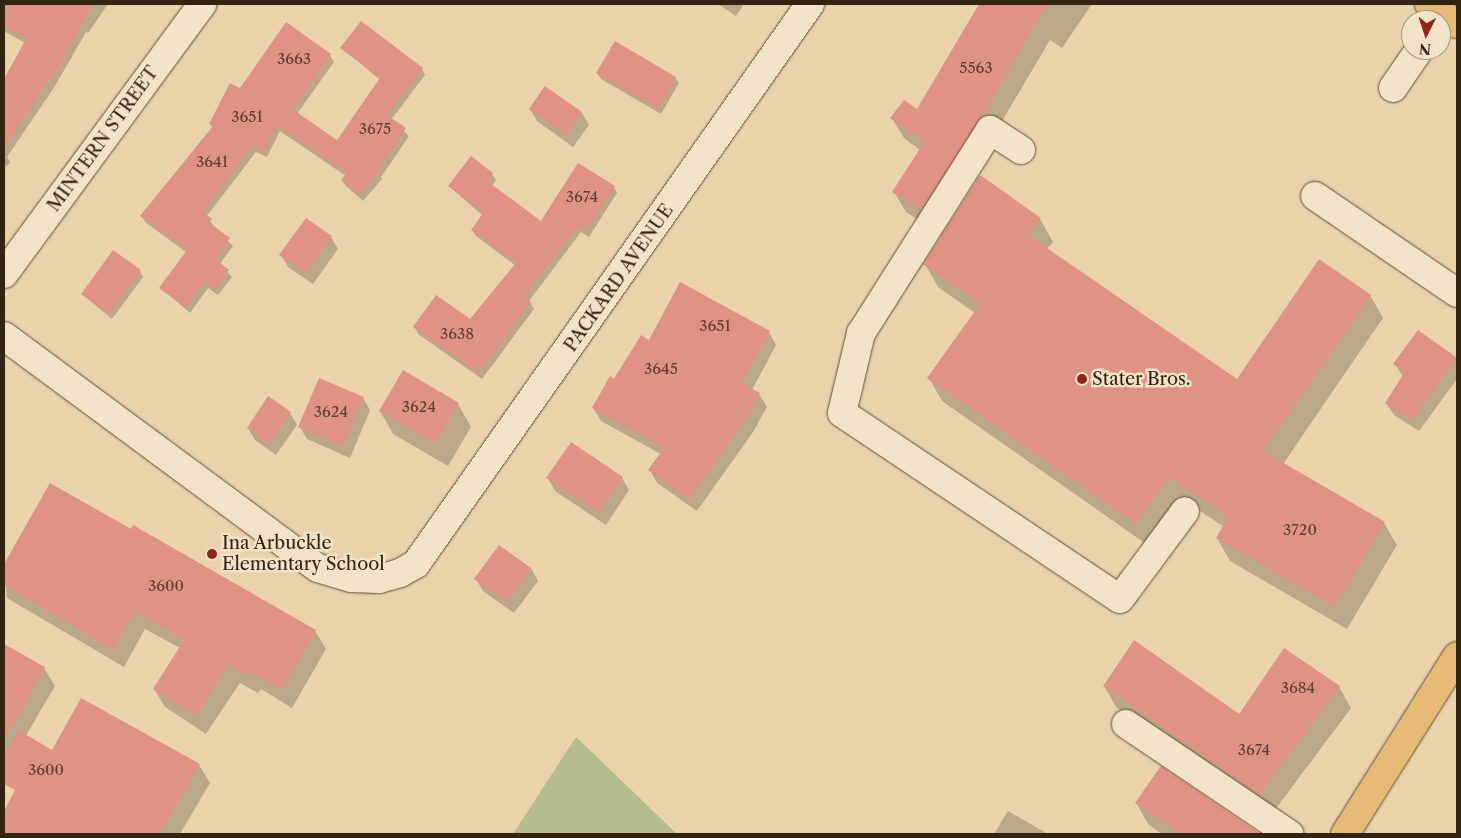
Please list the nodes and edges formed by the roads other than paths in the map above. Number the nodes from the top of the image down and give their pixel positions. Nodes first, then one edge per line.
1 (202, 4) edge
2 (810, 4) edge
3 (1412, 60) edge
4 (1393, 88) dead end
5 (1021, 150) dead end
6 (1315, 196) dead end
7 (4, 274) edge
8 (1457, 293) edge
9 (4, 336) edge
10 (1185, 511) dead end
11 (1457, 656) edge
12 (1126, 724) dead end
13 (1289, 834) edge
14 (1345, 834) edge

1 - 7 street, MINTERN STREET
2 - 9 street, PACKARD AVENUE
3 - 4 street
5 - 10 street
6 - 8 street
11 - 14 main road
12 - 13 street

